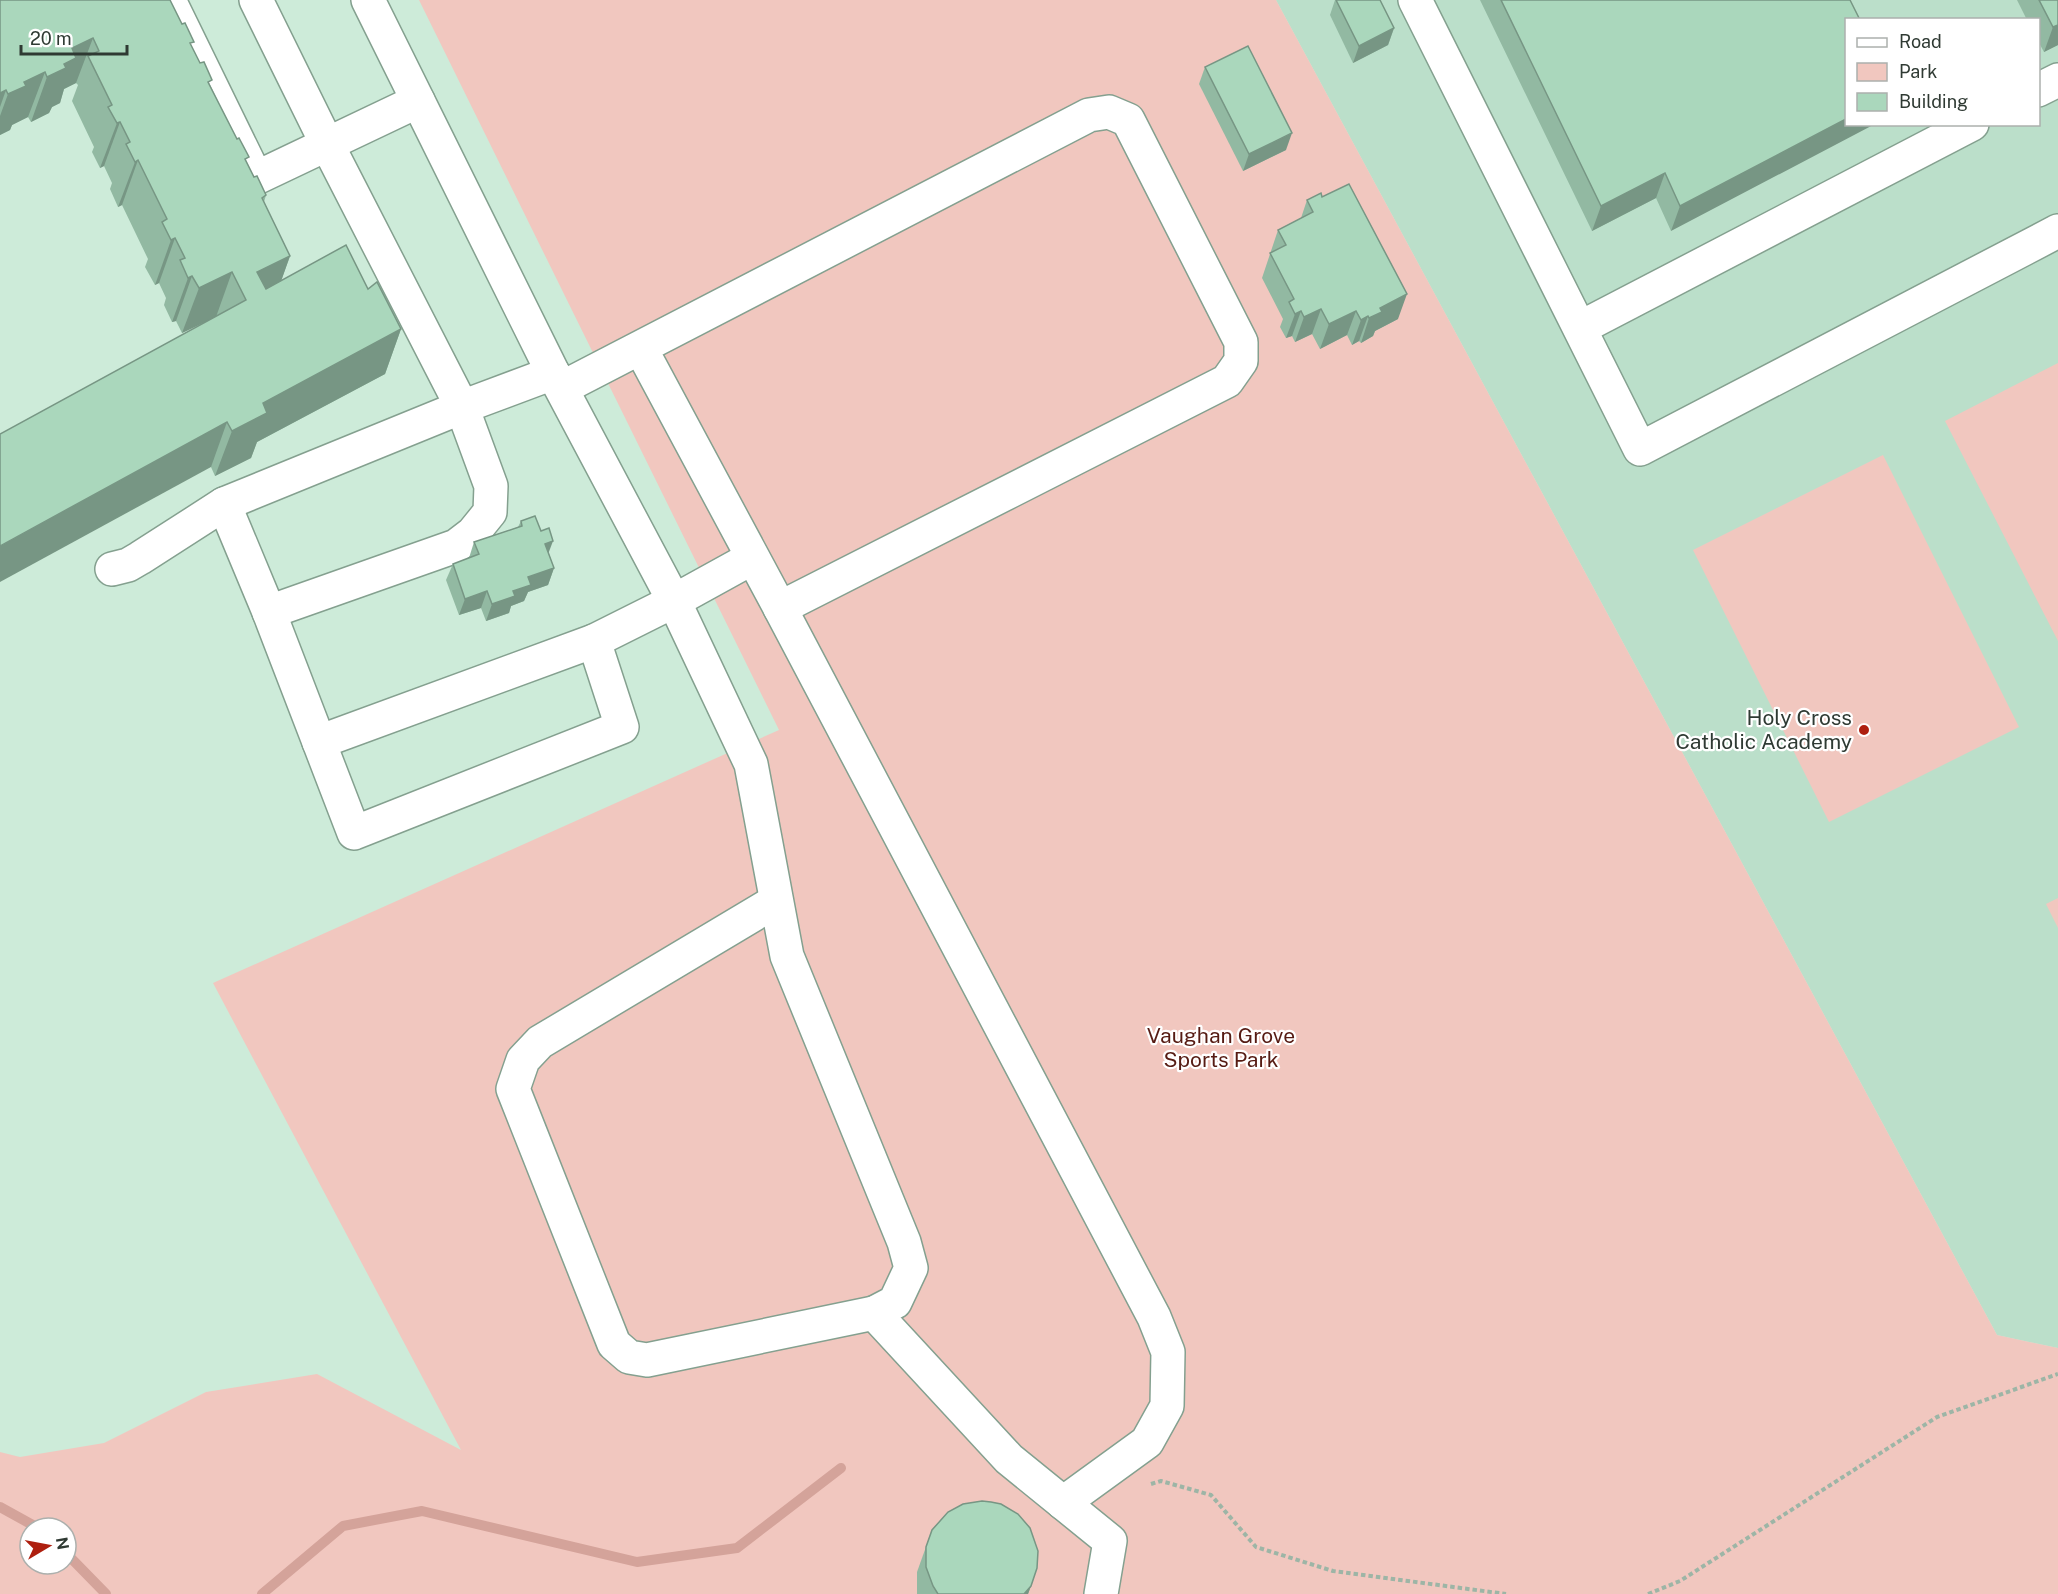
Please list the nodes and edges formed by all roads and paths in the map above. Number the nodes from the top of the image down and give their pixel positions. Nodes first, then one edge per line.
1 (169, 0) edge
2 (256, 0) edge
3 (368, 0) edge
4 (1415, 0) edge
5 (2058, 80) edge
6 (2040, 89) edge
7 (418, 101) junction
8 (1968, 126) edge
9 (327, 144) junction
10 (2058, 231) edge
11 (1580, 328) junction
12 (641, 349) junction
13 (558, 380) junction
14 (462, 407) junction
15 (224, 504) junction
16 (752, 558) junction
17 (112, 569) dead end
18 (674, 601) junction
19 (780, 608) junction
20 (269, 612) junction
21 (594, 641) junction
22 (319, 742) junction
23 (776, 900) junction
24 (874, 1313) junction
25 (2058, 1374) edge
26 (1150, 1484) dead end
27 (1063, 1503) junction
28 (1101, 1594) edge
29 (1506, 1594) edge
30 (1648, 1594) edge

1 - 9 street
2 - 9 street
3 - 7 street
4 - 11 street
5 - 6 street
7 - 9 street
7 - 13 street
8 - 11 street
9 - 14 street
10 - 11 street
12 - 13 street
12 - 16 street
12 - 19 street
13 - 14 street
13 - 18 street
14 - 15 street
14 - 20 street
15 - 17 street
15 - 20 street
16 - 18 street
16 - 19 street
18 - 21 street
18 - 23 street
19 - 27 street
20 - 22 street
21 - 22 street
21 - 22 street
23 - 24 street
23 - 24 street
24 - 27 street
25 - 30 path
26 - 29 path
27 - 28 street

